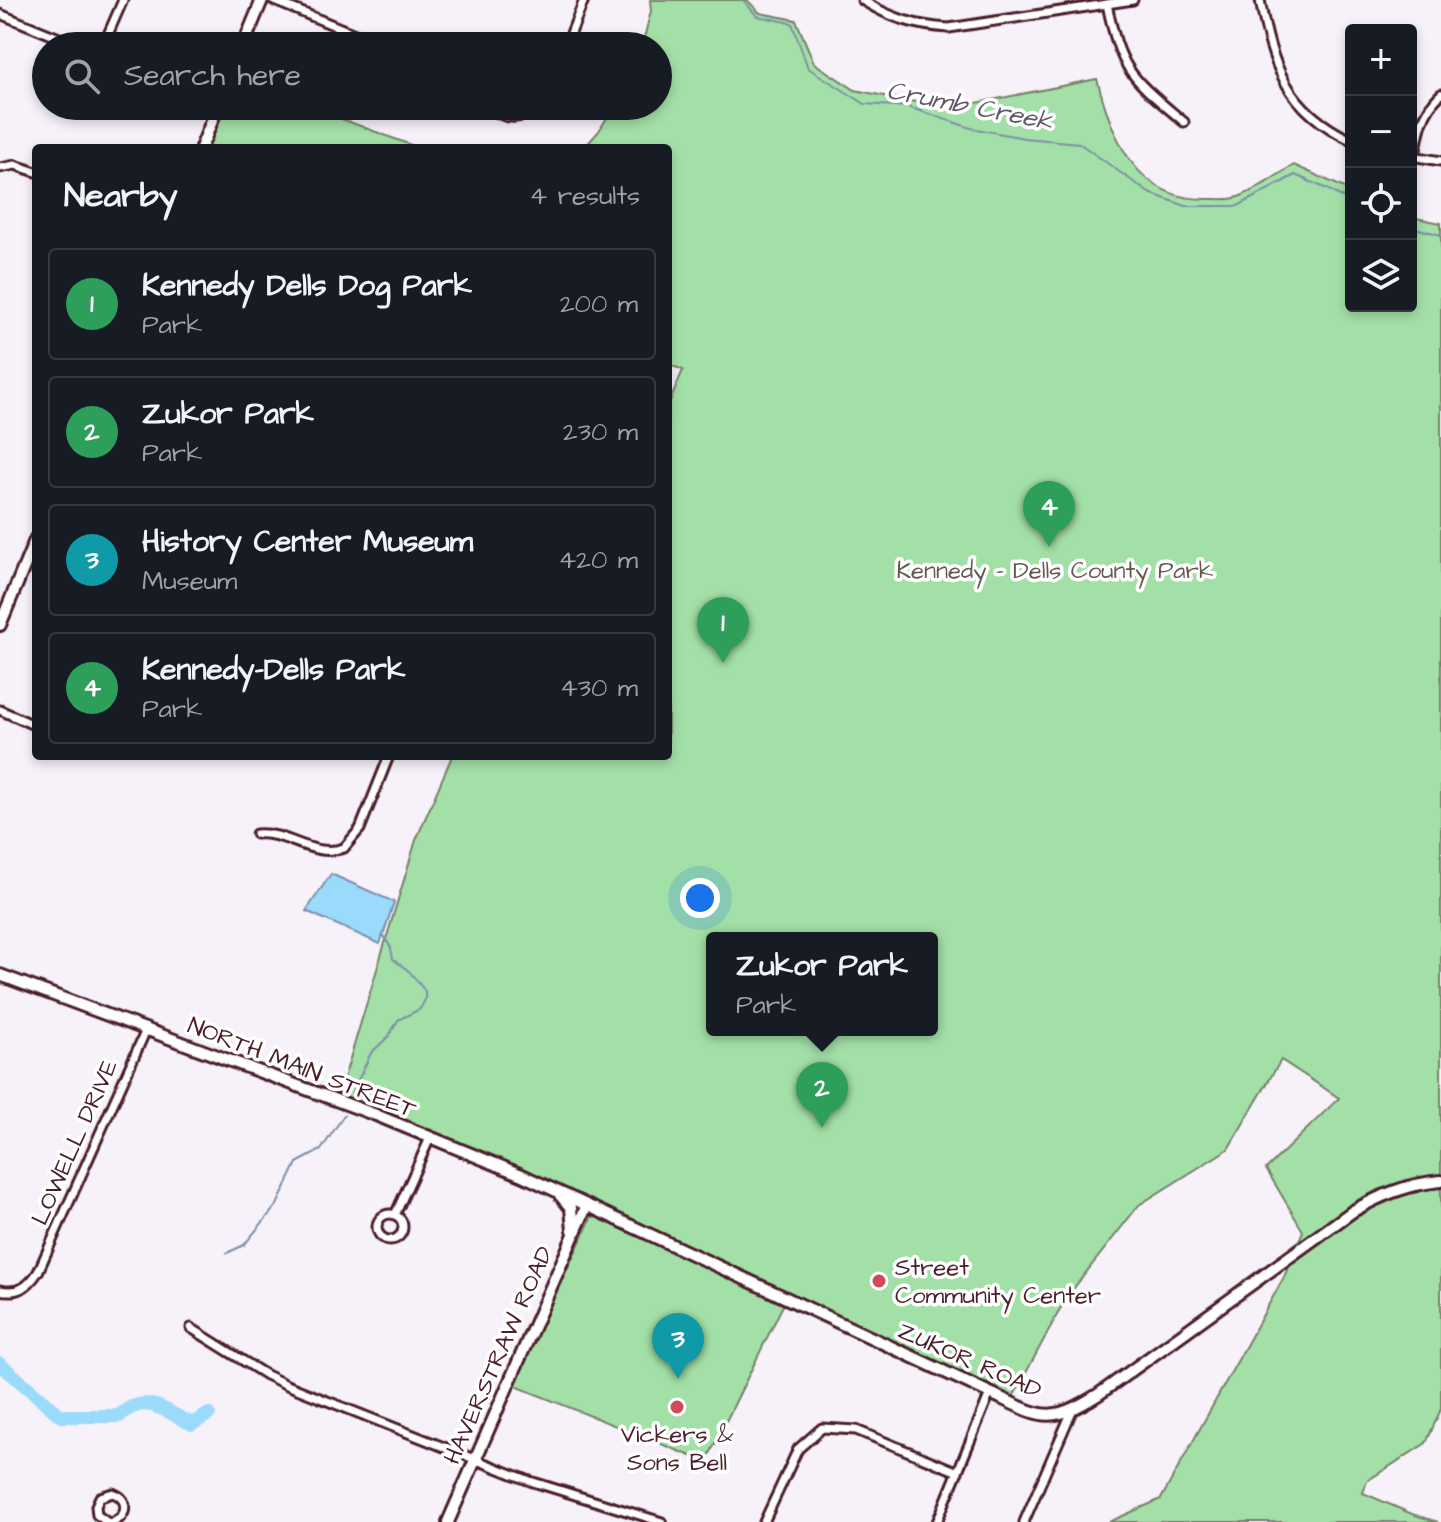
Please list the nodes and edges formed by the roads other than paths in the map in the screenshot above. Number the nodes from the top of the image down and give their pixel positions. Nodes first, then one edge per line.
1 (123, 0) edge
2 (262, 0) edge
3 (272, 0) edge
4 (584, 0) edge
5 (862, 0) edge
6 (1133, 0) edge
7 (1260, 0) edge
8 (1107, 4) junction
9 (0, 14) edge
10 (44, 32) edge
11 (109, 32) edge
12 (249, 32) edge
13 (350, 32) edge
14 (571, 32) edge
15 (1441, 94) edge
16 (212, 120) edge
17 (1184, 122) dead end
18 (1345, 137) edge
19 (1417, 138) edge
20 (203, 144) edge
21 (1417, 157) edge
22 (1441, 161) edge
23 (0, 168) edge
24 (32, 171) edge
25 (32, 561) edge
26 (5, 598) edge
27 (0, 625) edge
28 (0, 710) edge
29 (32, 724) edge
30 (387, 760) edge
31 (256, 834) dead end
32 (0, 975) edge
33 (146, 1030) junction
34 (430, 1138) junction
35 (1441, 1181) edge
36 (552, 1189) junction
37 (587, 1205) junction
38 (395, 1215) dead end
39 (570, 1240) junction
40 (0, 1290) edge
41 (191, 1328) dead end
42 (990, 1393) junction
43 (1072, 1411) junction
44 (474, 1458) junction
45 (958, 1472) junction
46 (105, 1522) edge
47 (114, 1522) edge
48 (448, 1522) edge
49 (662, 1522) edge
50 (764, 1522) edge
51 (937, 1522) edge
52 (1024, 1522) edge

1 - 11 street
2 - 12 street
3 - 13 street
4 - 14 street
5 - 8 street
6 - 8 street
7 - 18 street
8 - 17 street
9 - 10 street
15 - 19 street
16 - 20 street
21 - 22 street
23 - 24 street
25 - 26 street
26 - 27 street
28 - 29 street
30 - 31 street
32 - 33 street, NORTH MAIN STREET
33 - 34 street, NORTH MAIN STREET
33 - 40 street, LOWELL DRIVE
34 - 36 street, NORTH MAIN STREET
34 - 38 street
35 - 43 street
36 - 37 street, NORTH MAIN STREET
36 - 39 street
37 - 39 street, HAVERSTRAW ROAD
37 - 42 street, ZUKOR ROAD
39 - 44 street, HAVERSTRAW ROAD
41 - 44 street
42 - 43 street, ZUKOR ROAD
42 - 45 street
43 - 52 street
44 - 48 street, HAVERSTRAW ROAD
44 - 49 street
45 - 50 street
45 - 51 street
46 - 47 street

